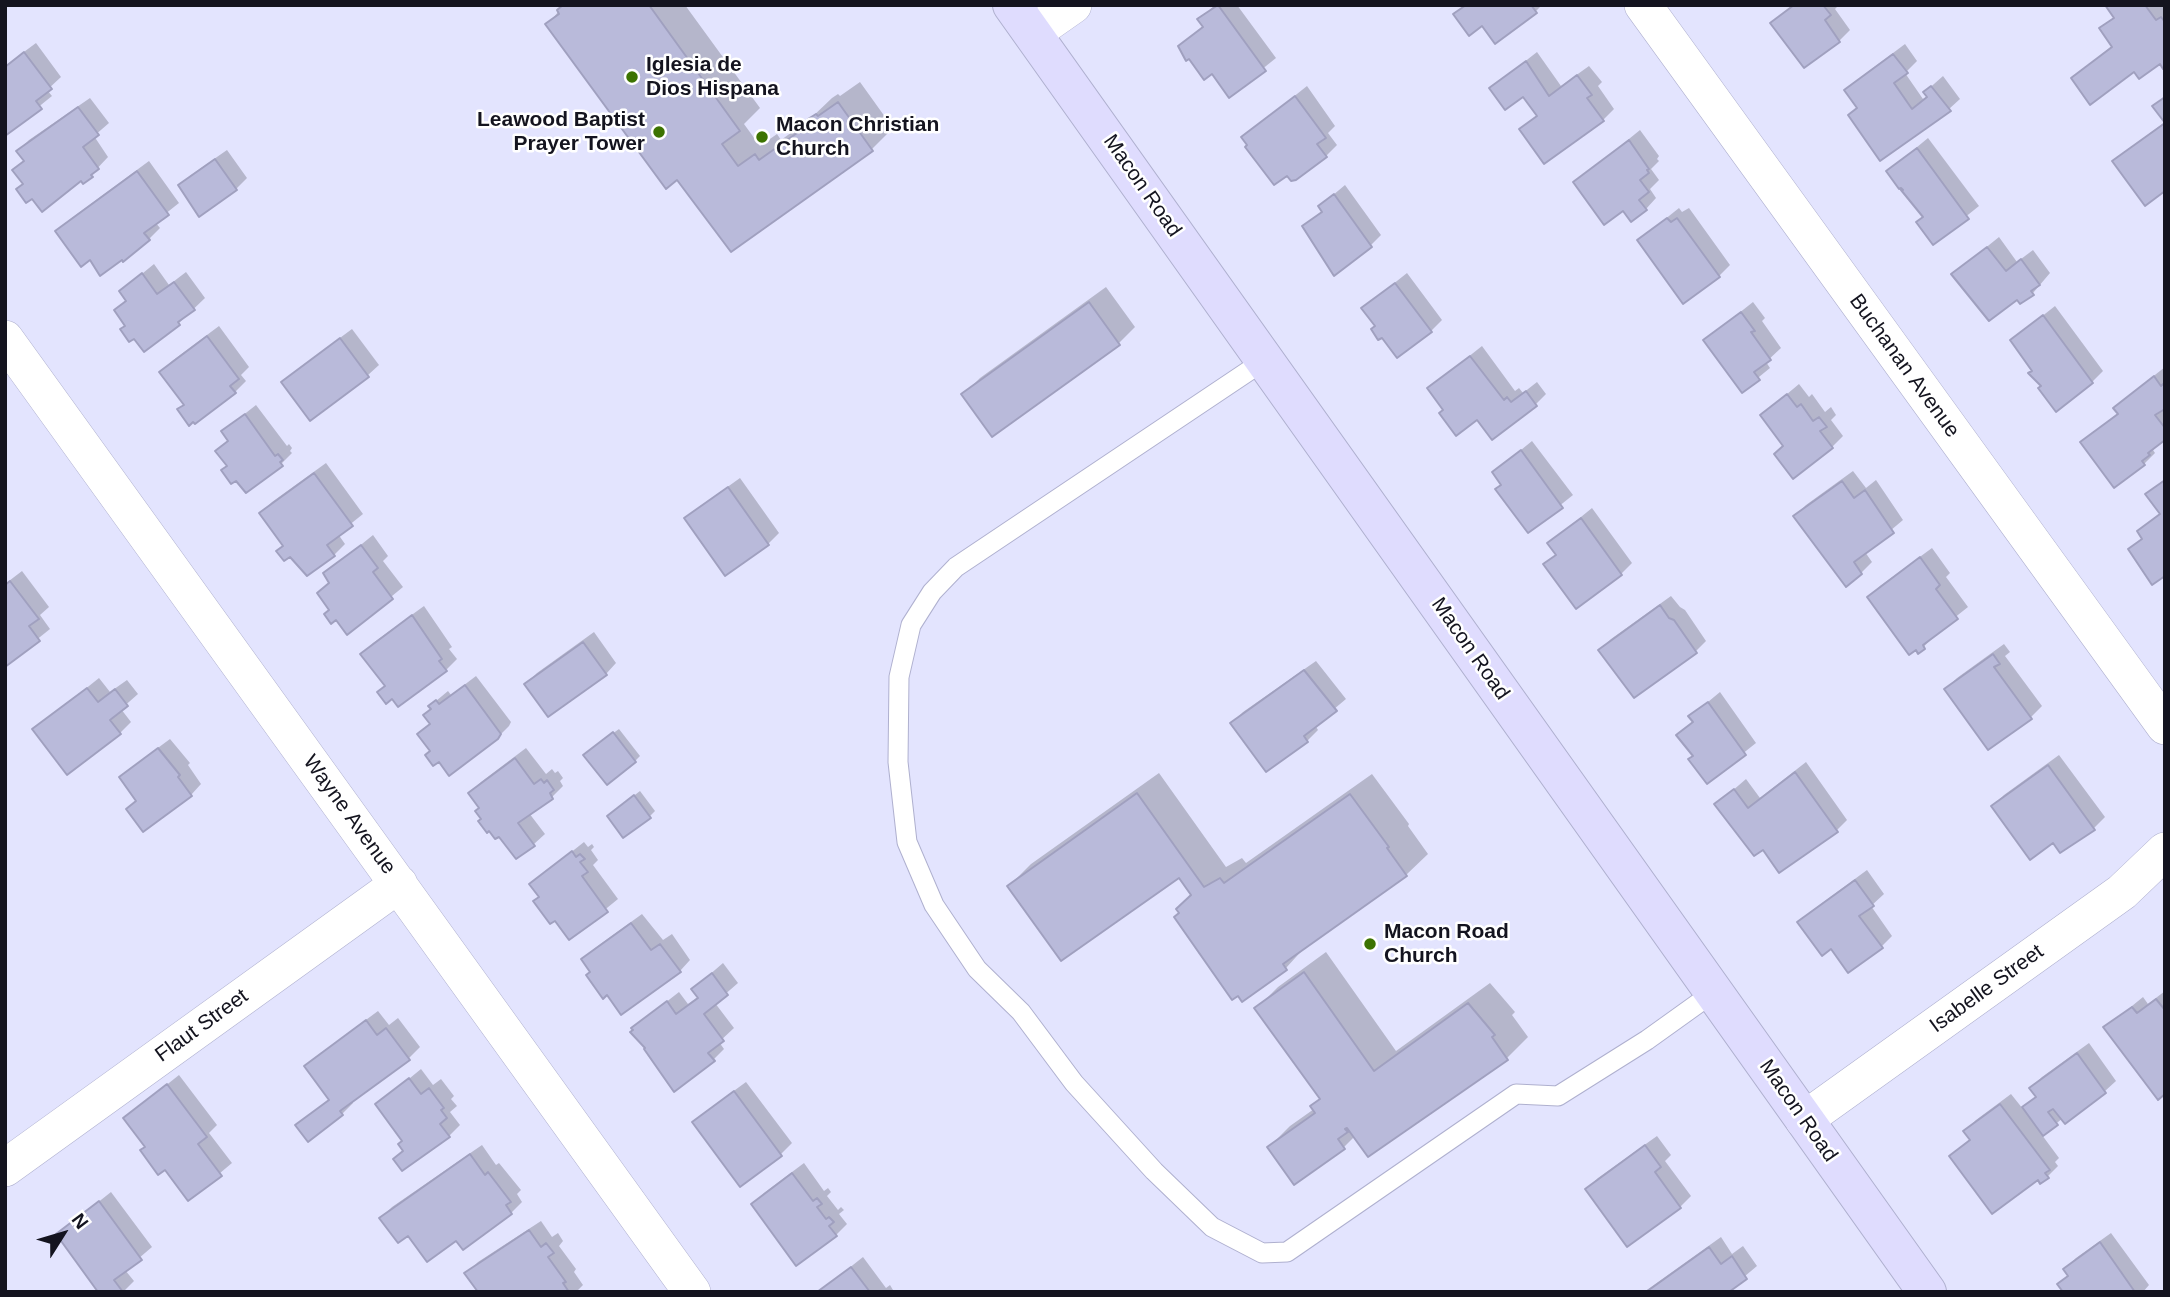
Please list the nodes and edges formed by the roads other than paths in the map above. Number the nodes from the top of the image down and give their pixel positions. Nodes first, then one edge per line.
1 (1073, 5) edge
2 (1643, 5) edge
3 (1023, 19) edge
4 (5, 339) edge
5 (1265, 360) junction
6 (2165, 726) edge
7 (2165, 851) edge
8 (399, 884) junction
9 (1714, 992) junction
10 (1804, 1120) junction
11 (5, 1168) edge
12 (692, 1292) edge
13 (1927, 1292) edge

1 - 3 street
2 - 6 street, Buchanan Avenue
3 - 5 main road, Macon Road
4 - 8 street, Wayne Avenue
5 - 9 main road, Macon Road
5 - 9 lane
7 - 10 street, Isabelle Street
8 - 11 street, Flaut Street
8 - 12 street, Wayne Avenue
9 - 10 main road, Macon Road
10 - 13 main road, Macon Road

